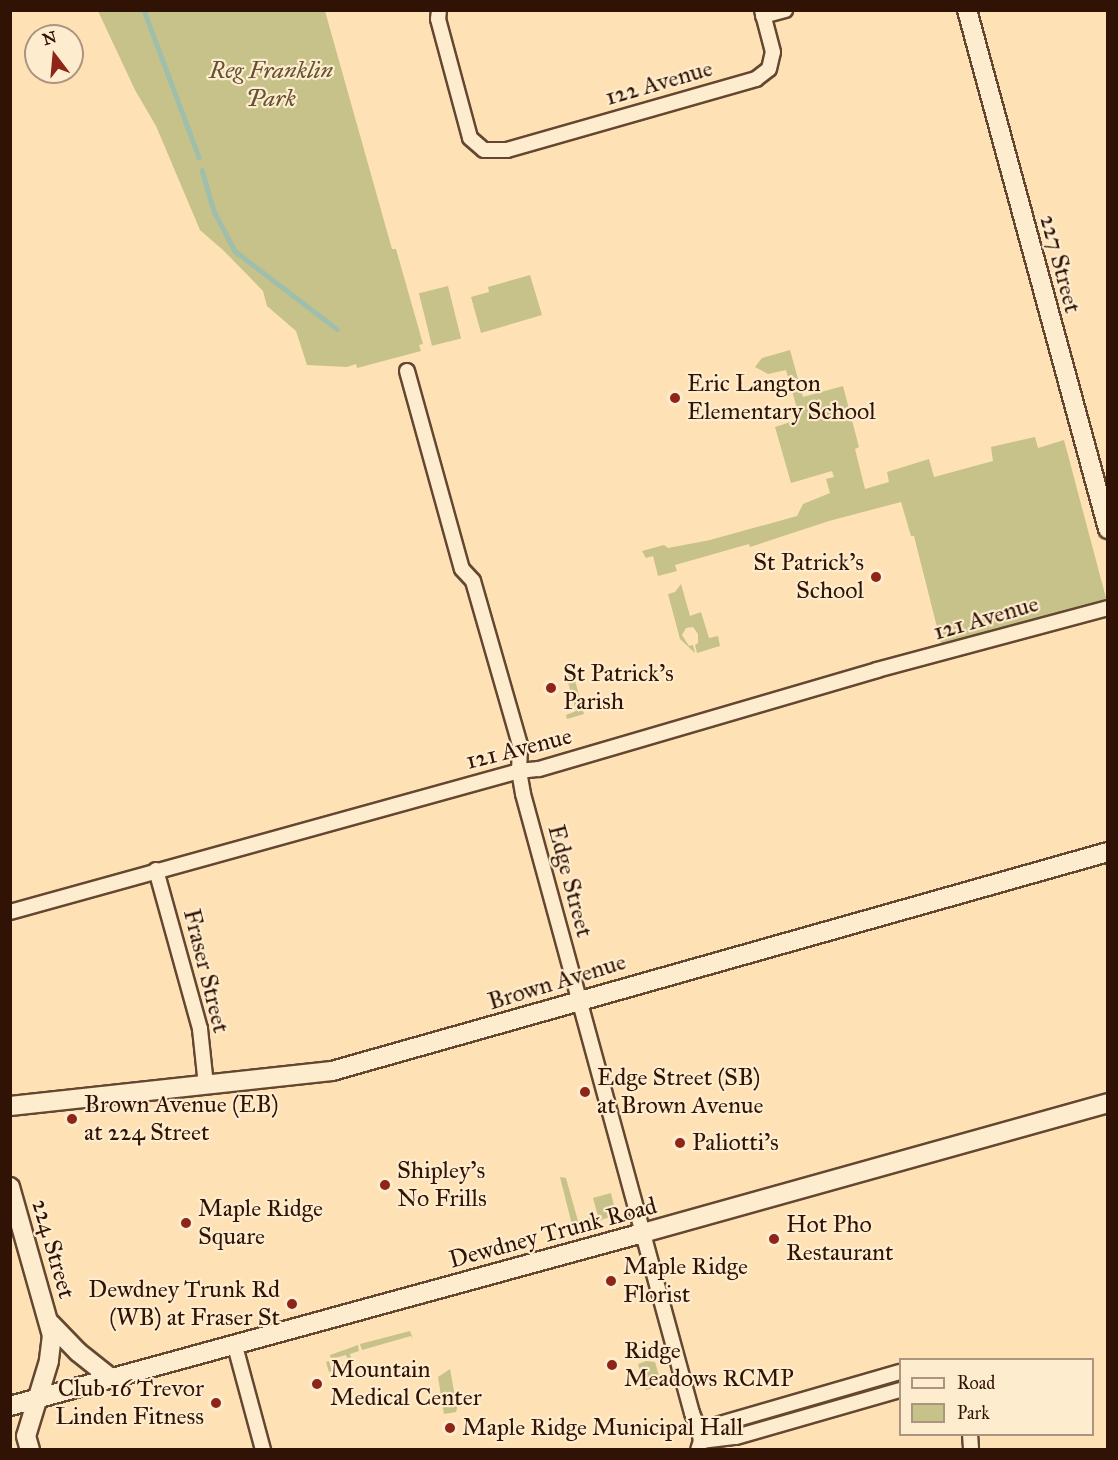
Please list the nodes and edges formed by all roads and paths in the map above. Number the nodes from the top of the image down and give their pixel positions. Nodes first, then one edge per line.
1 (440, 10) edge
2 (785, 10) edge
3 (967, 10) edge
4 (762, 14) edge
5 (407, 371) dead end
6 (1107, 529) edge
7 (1107, 608) edge
8 (519, 771) junction
9 (1107, 852) edge
10 (156, 870) junction
11 (10, 912) edge
12 (579, 999) junction
13 (206, 1085) junction
14 (1107, 1103) edge
15 (10, 1107) edge
16 (10, 1187) edge
17 (643, 1233) junction
18 (50, 1323) junction
19 (235, 1346) junction
20 (899, 1372) edge
21 (112, 1379) junction
22 (899, 1390) edge
23 (35, 1400) junction
24 (10, 1406) edge
25 (701, 1442) edge
26 (30, 1449) edge
27 (263, 1449) edge

1 - 4 street, 122 Avenue
2 - 4 street, 122 Avenue
3 - 6 main road, 227 Street
5 - 8 street, Edge Street
7 - 8 street, 121 Avenue
8 - 10 street, 121 Avenue
8 - 12 street, Edge Street
9 - 12 main road, Brown Avenue
10 - 11 street, 121 Avenue
10 - 13 street, Fraser Street
12 - 13 main road, Brown Avenue
12 - 17 street, Edge Street
13 - 15 main road, Brown Avenue
14 - 17 main road, Dewdney Trunk Road
16 - 18 main road, 224 Street
17 - 19 main road, Dewdney Trunk Road
17 - 25 street, Edge Street
18 - 21 main road, 224 Street
18 - 23 main road, 224 Street
19 - 21 main road, Dewdney Trunk Road
19 - 27 street
20 - 25 street
21 - 23 main road, Dewdney Trunk Road
22 - 25 street
23 - 24 main road, Dewdney Trunk Road
23 - 26 main road, 224 Street

